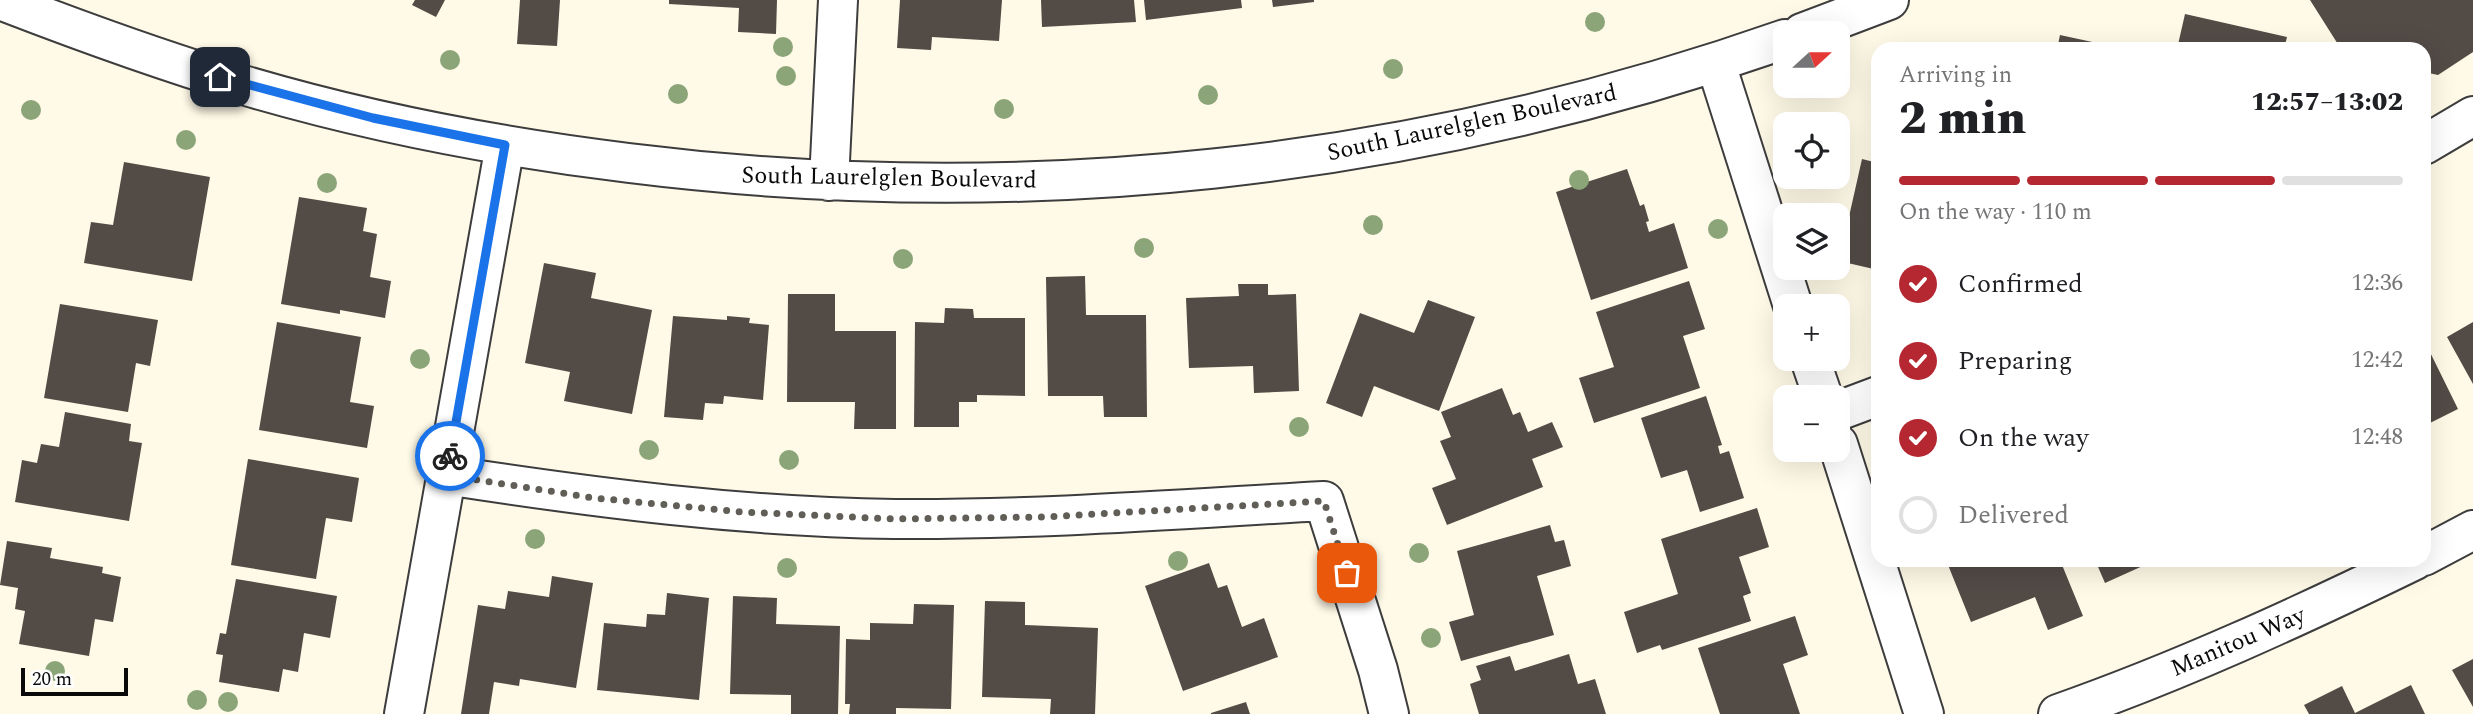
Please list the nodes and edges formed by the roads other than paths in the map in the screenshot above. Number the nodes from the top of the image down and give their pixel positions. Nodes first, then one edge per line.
1 (0, 0) edge
2 (838, 0) edge
3 (1889, 0) edge
4 (1834, 21) edge
5 (1773, 43) edge
6 (1716, 64) junction
7 (2473, 116) edge
8 (2431, 141) edge
9 (505, 145) junction
10 (830, 181) junction
11 (1789, 294) edge
12 (1871, 399) edge
13 (1850, 406) edge
14 (1844, 462) edge
15 (446, 475) junction
16 (2473, 530) edge
17 (1871, 548) edge
18 (2431, 552) edge
19 (1877, 567) edge
20 (2401, 567) edge
21 (404, 714) edge
22 (1389, 714) edge
23 (1924, 714) edge
24 (2058, 714) edge

1 - 9 street, South Laurelglen Boulevard
2 - 10 street
3 - 4 street
5 - 6 street, South Laurelglen Boulevard
6 - 10 street, South Laurelglen Boulevard
6 - 11 street
7 - 8 street
9 - 10 street, South Laurelglen Boulevard
9 - 15 street
12 - 13 street
14 - 17 street
15 - 21 street
15 - 22 street
16 - 18 street
19 - 23 street
20 - 24 street, Manitou Way

